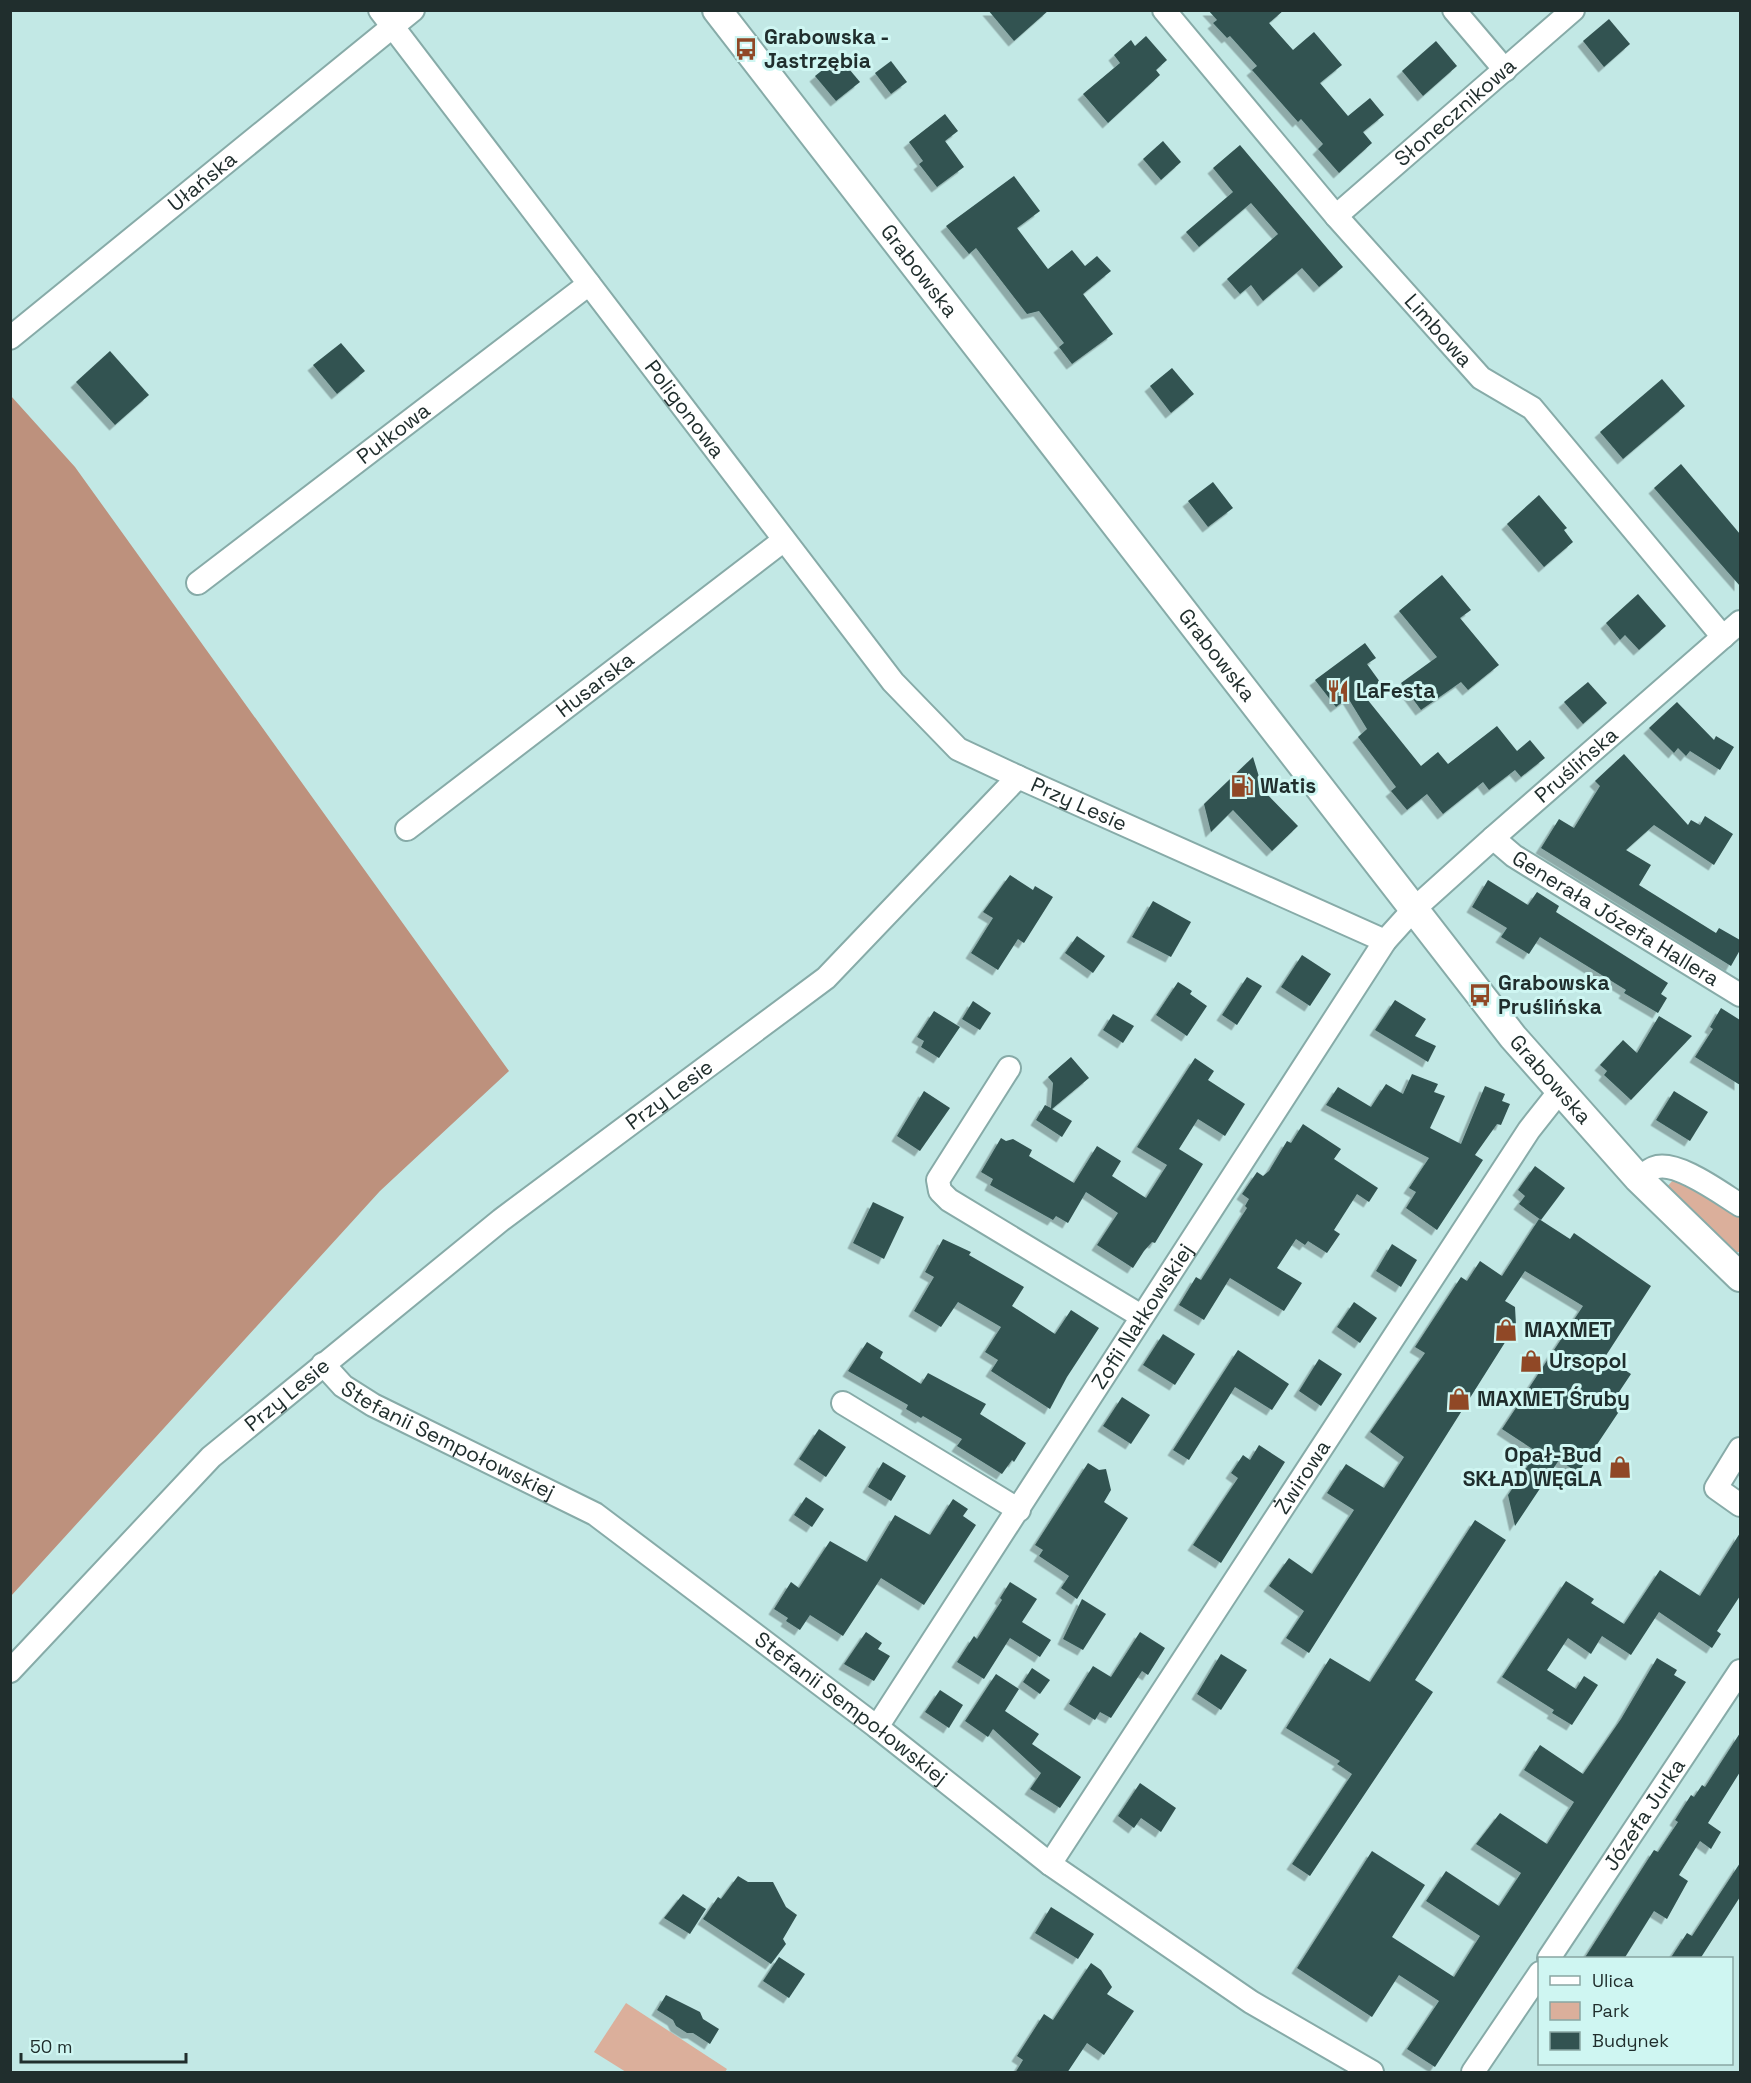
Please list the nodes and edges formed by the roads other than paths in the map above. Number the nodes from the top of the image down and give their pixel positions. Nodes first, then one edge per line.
1 (412, 10) edge
2 (717, 10) edge
3 (1164, 10) edge
4 (1454, 10) edge
5 (1573, 10) edge
6 (386, 18) edge
7 (1505, 70) junction
8 (1336, 216) junction
9 (590, 284) junction
10 (10, 338) edge
11 (784, 540) junction
12 (198, 583) dead end
13 (1740, 622) edge
14 (1723, 637) junction
15 (1018, 777) junction
16 (407, 828) dead end
17 (1493, 838) junction
18 (1413, 910) junction
19 (1385, 941) junction
20 (1740, 995) edge
21 (1009, 1068) dead end
22 (1559, 1092) junction
23 (1638, 1178) junction
24 (1740, 1205) edge
25 (1739, 1274) edge
26 (1142, 1316) junction
27 (323, 1364) junction
28 (843, 1402) dead end
29 (1740, 1449) edge
30 (1740, 1504) edge
31 (1019, 1510) junction
32 (10, 1671) edge
33 (1739, 1677) edge
34 (877, 1727) junction
35 (1050, 1864) junction
36 (1550, 1957) edge
37 (1538, 1975) edge
38 (1372, 2073) edge
39 (1473, 2073) edge

1 - 6 street, Ułańska
2 - 18 street, Grabowska
3 - 8 street, Limbowa
4 - 7 street
5 - 7 street, Słonecznikowa
6 - 9 street, Poligonowa
6 - 10 street, Ułańska
7 - 8 street, Słonecznikowa
8 - 14 street, Limbowa
9 - 11 street, Poligonowa
9 - 12 street, Pułkowa
11 - 15 street, Poligonowa
11 - 16 street, Husarska
13 - 14 street, Pruślińska
14 - 17 street, Pruślińska
15 - 19 street, Przy Lesie
15 - 27 street, Przy Lesie
17 - 18 street, Pruślińska
17 - 20 street, Generała Józefa Hallera
18 - 19 street, Zofii Nałkowskiej
18 - 22 street, Grabowska
19 - 26 street, Zofii Nałkowskiej
21 - 26 street
22 - 23 street, Grabowska
22 - 35 street, Żwirowa
23 - 24 street
23 - 25 street, Grabowska
26 - 31 street, Zofii Nałkowskiej
27 - 32 street, Przy Lesie
27 - 34 street, Stefanii Sempołowskiej
28 - 31 street
29 - 30 street
31 - 34 street, Zofii Nałkowskiej
33 - 36 street, Józefa Jurka
34 - 35 street, Stefanii Sempołowskiej
35 - 38 street, Stefanii Sempołowskiej
37 - 39 street

